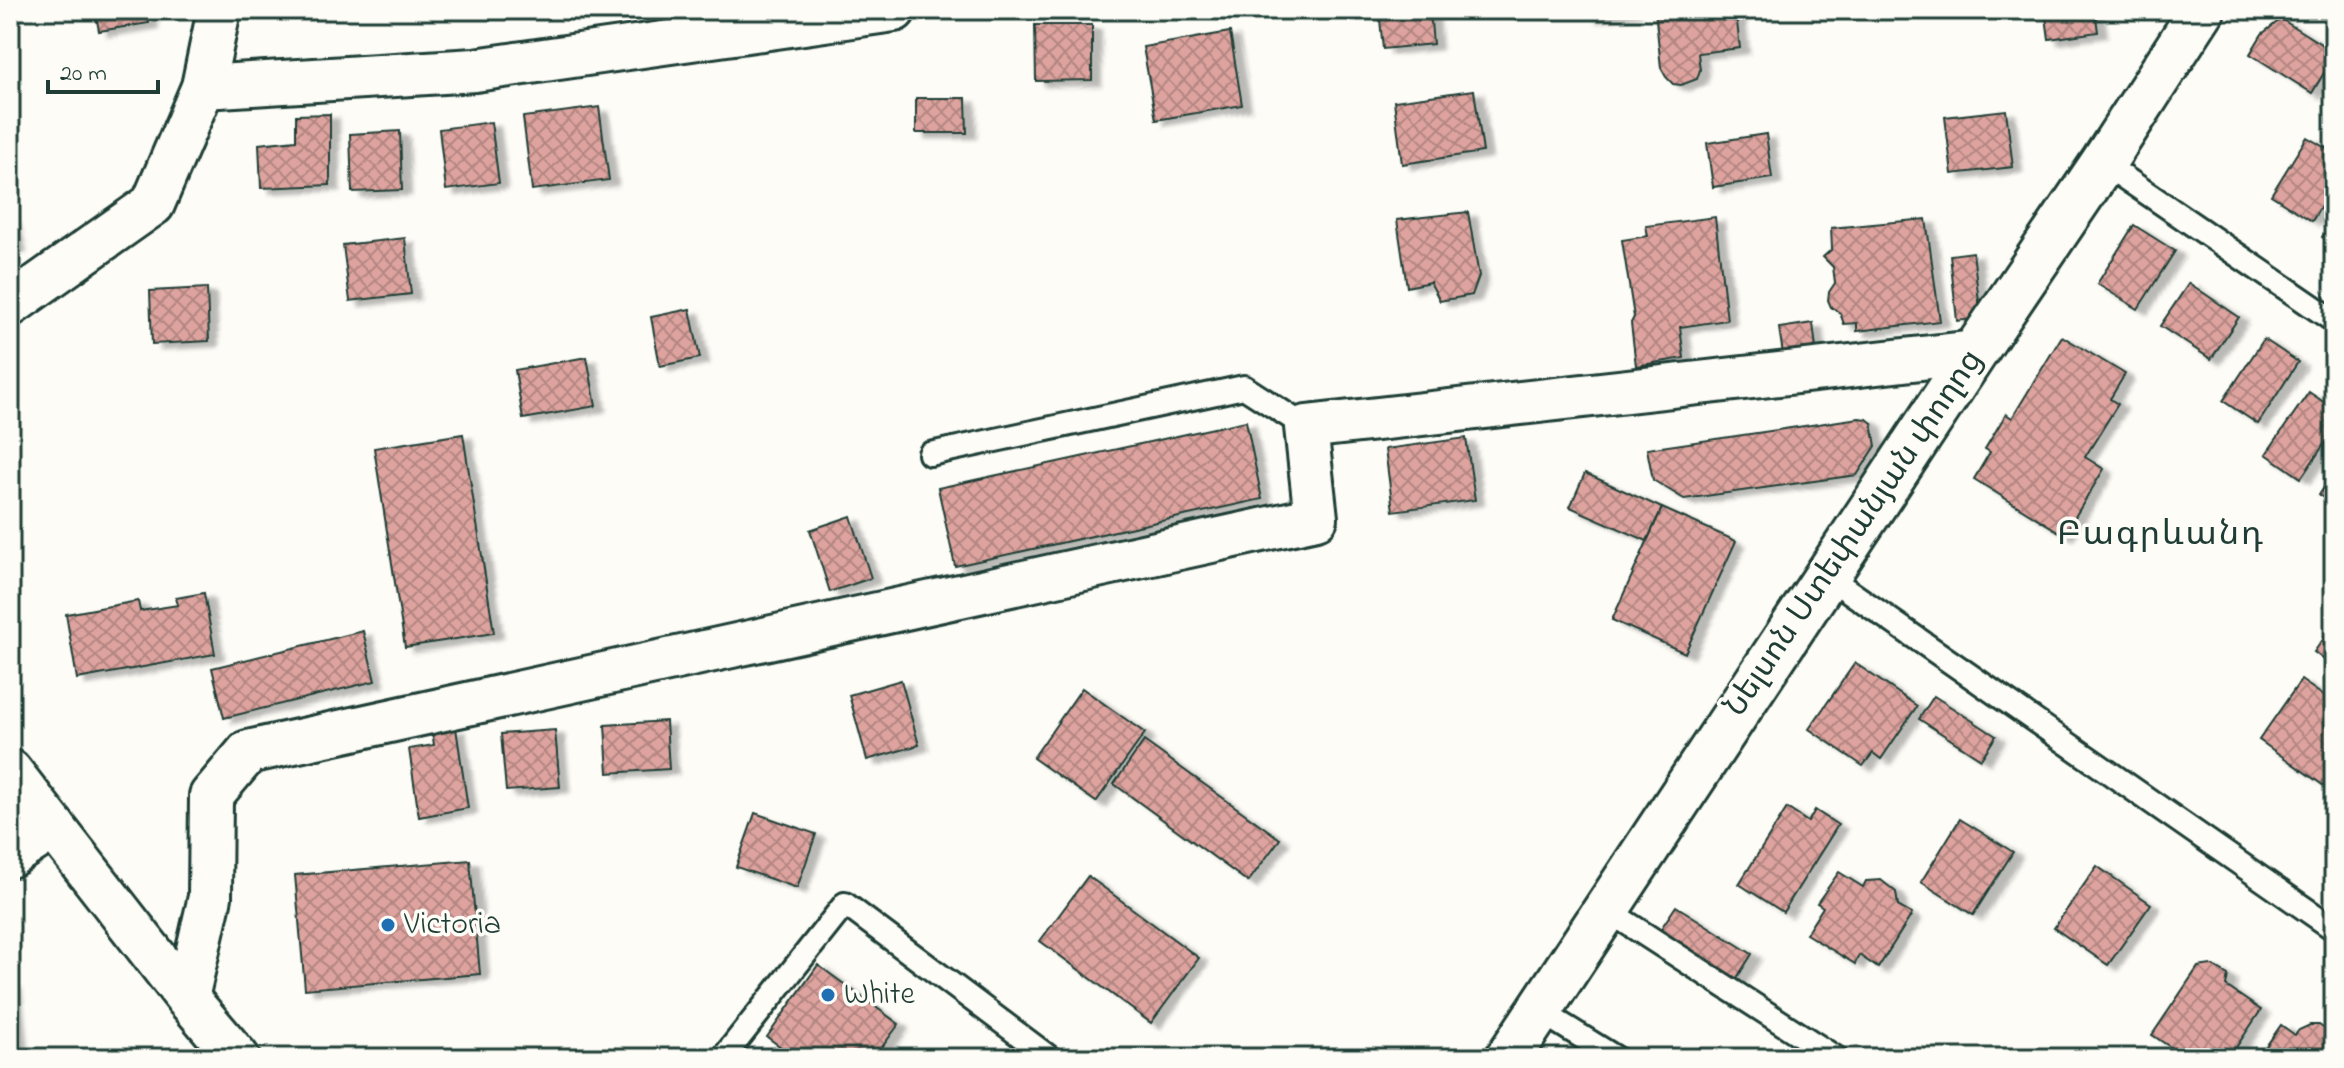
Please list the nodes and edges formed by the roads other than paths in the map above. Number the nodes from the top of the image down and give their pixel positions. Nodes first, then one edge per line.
1 (219, 10) edge
2 (894, 10) edge
3 (2202, 10) edge
4 (203, 87) junction
5 (2103, 163) junction
6 (10, 305) edge
7 (2334, 321) edge
8 (1975, 352) junction
9 (1306, 427) junction
10 (930, 454) dead end
11 (1827, 576) junction
12 (10, 771) edge
13 (54, 827) junction
14 (10, 856) edge
15 (1607, 910) junction
16 (2334, 929) edge
17 (187, 998) junction
18 (1540, 1011) junction
19 (238, 1058) edge
20 (723, 1058) edge
21 (1050, 1058) edge
22 (1508, 1058) edge
23 (1616, 1058) edge
24 (1836, 1058) edge

1 - 4 street
2 - 4 street
3 - 5 street, Նելսոն Ստեփանյան փողոց
4 - 6 street
5 - 7 lane
5 - 8 street, Նելսոն Ստեփանյան փողոց
8 - 9 street
8 - 11 street, Նելսոն Ստեփանյան փողոց
9 - 10 lane
9 - 17 street
11 - 15 street, Նելսոն Ստեփանյան փողոց
11 - 16 lane
12 - 13 street
13 - 14 street
13 - 17 street
15 - 18 street, Նելսոն Ստեփանյան փողոց
15 - 24 lane
17 - 19 street
18 - 22 street, Նելսոն Ստեփանյան փողոց
18 - 23 lane
20 - 21 lane

